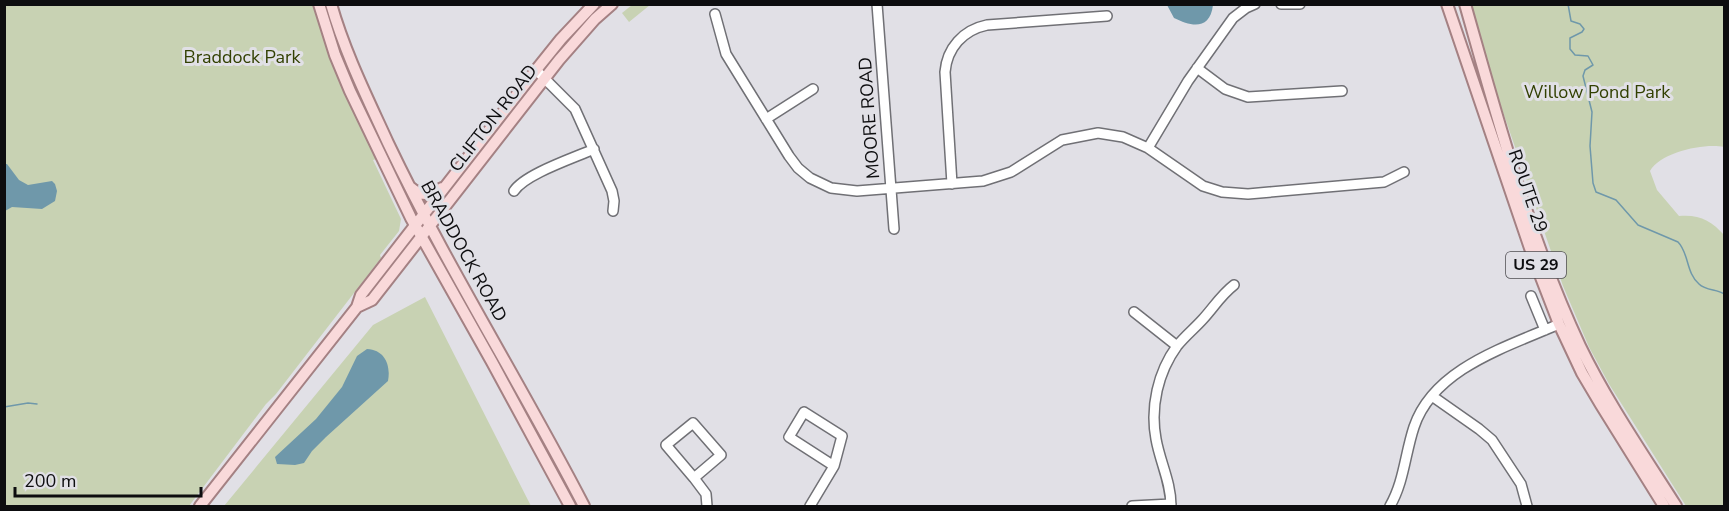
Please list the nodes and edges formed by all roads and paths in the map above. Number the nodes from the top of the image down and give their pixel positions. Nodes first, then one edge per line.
1 (319, 4) edge
2 (331, 4) edge
3 (594, 4) edge
4 (612, 4) edge
5 (877, 4) edge
6 (1255, 4) edge
7 (1281, 4) edge
8 (1300, 4) edge
9 (1447, 4) edge
10 (1465, 4) edge
11 (716, 14) dead end
12 (1107, 16) dead end
13 (1197, 68) junction
14 (536, 70) junction
15 (546, 78) junction
16 (813, 89) dead end
17 (1342, 92) dead end
18 (766, 119) junction
19 (1148, 148) junction
20 (594, 149) junction
21 (1404, 172) dead end
22 (451, 180) junction
23 (952, 184) junction
24 (409, 186) junction
25 (890, 189) junction
26 (514, 191) dead end
27 (613, 211) dead end
28 (424, 215) junction
29 (430, 226) junction
30 (415, 227) junction
31 (894, 229) dead end
32 (422, 238) junction
33 (1234, 285) dead end
34 (1532, 296) dead end
35 (357, 307) junction
36 (1134, 312) dead end
37 (1559, 324) junction
38 (1545, 330) junction
39 (1177, 346) junction
40 (1432, 396) junction
41 (834, 466) junction
42 (694, 478) junction
43 (1171, 505) edge
44 (200, 507) edge
45 (570, 507) edge
46 (584, 507) edge
47 (707, 507) edge
48 (810, 507) edge
49 (1132, 507) edge
50 (1390, 507) edge
51 (1527, 507) edge
52 (1664, 507) edge
53 (1676, 507) edge

1 - 30 main road, BRADDOCK ROAD
2 - 24 main road, BRADDOCK ROAD
3 - 14 main road, CLIFTON ROAD
4 - 15 main road, CLIFTON ROAD
5 - 25 street, MOORE ROAD
6 - 13 street
7 - 8 street
9 - 37 main road, ROUTE 29 / US 29
10 - 53 main road, ROUTE 29 / US 29
11 - 18 street
12 - 23 street
13 - 17 street
13 - 19 street
14 - 15 street
14 - 22 main road, CLIFTON ROAD
15 - 20 street
15 - 29 main road, CLIFTON ROAD
16 - 18 street
18 - 25 street
19 - 21 street
19 - 23 street
20 - 26 street
20 - 27 street
22 - 24 main road
22 - 28 main road, CLIFTON ROAD
23 - 25 street
24 - 28 main road, BRADDOCK ROAD
25 - 31 street, MOORE ROAD
28 - 29 main road, BRADDOCK ROAD
28 - 30 main road, CLIFTON ROAD
29 - 32 main road, CLIFTON ROAD
29 - 46 main road, BRADDOCK ROAD
30 - 32 main road, BRADDOCK ROAD
30 - 35 main road, CLIFTON ROAD
32 - 35 main road, CLIFTON ROAD
32 - 45 main road, BRADDOCK ROAD
33 - 39 street
34 - 38 street
35 - 44 main road, CLIFTON ROAD
36 - 39 street
37 - 38 street
37 - 52 main road, ROUTE 29 / US 29
38 - 40 street
39 - 43 street
40 - 50 street
40 - 51 street
41 - 41 street
41 - 48 street
42 - 42 street
42 - 47 street
43 - 49 street

